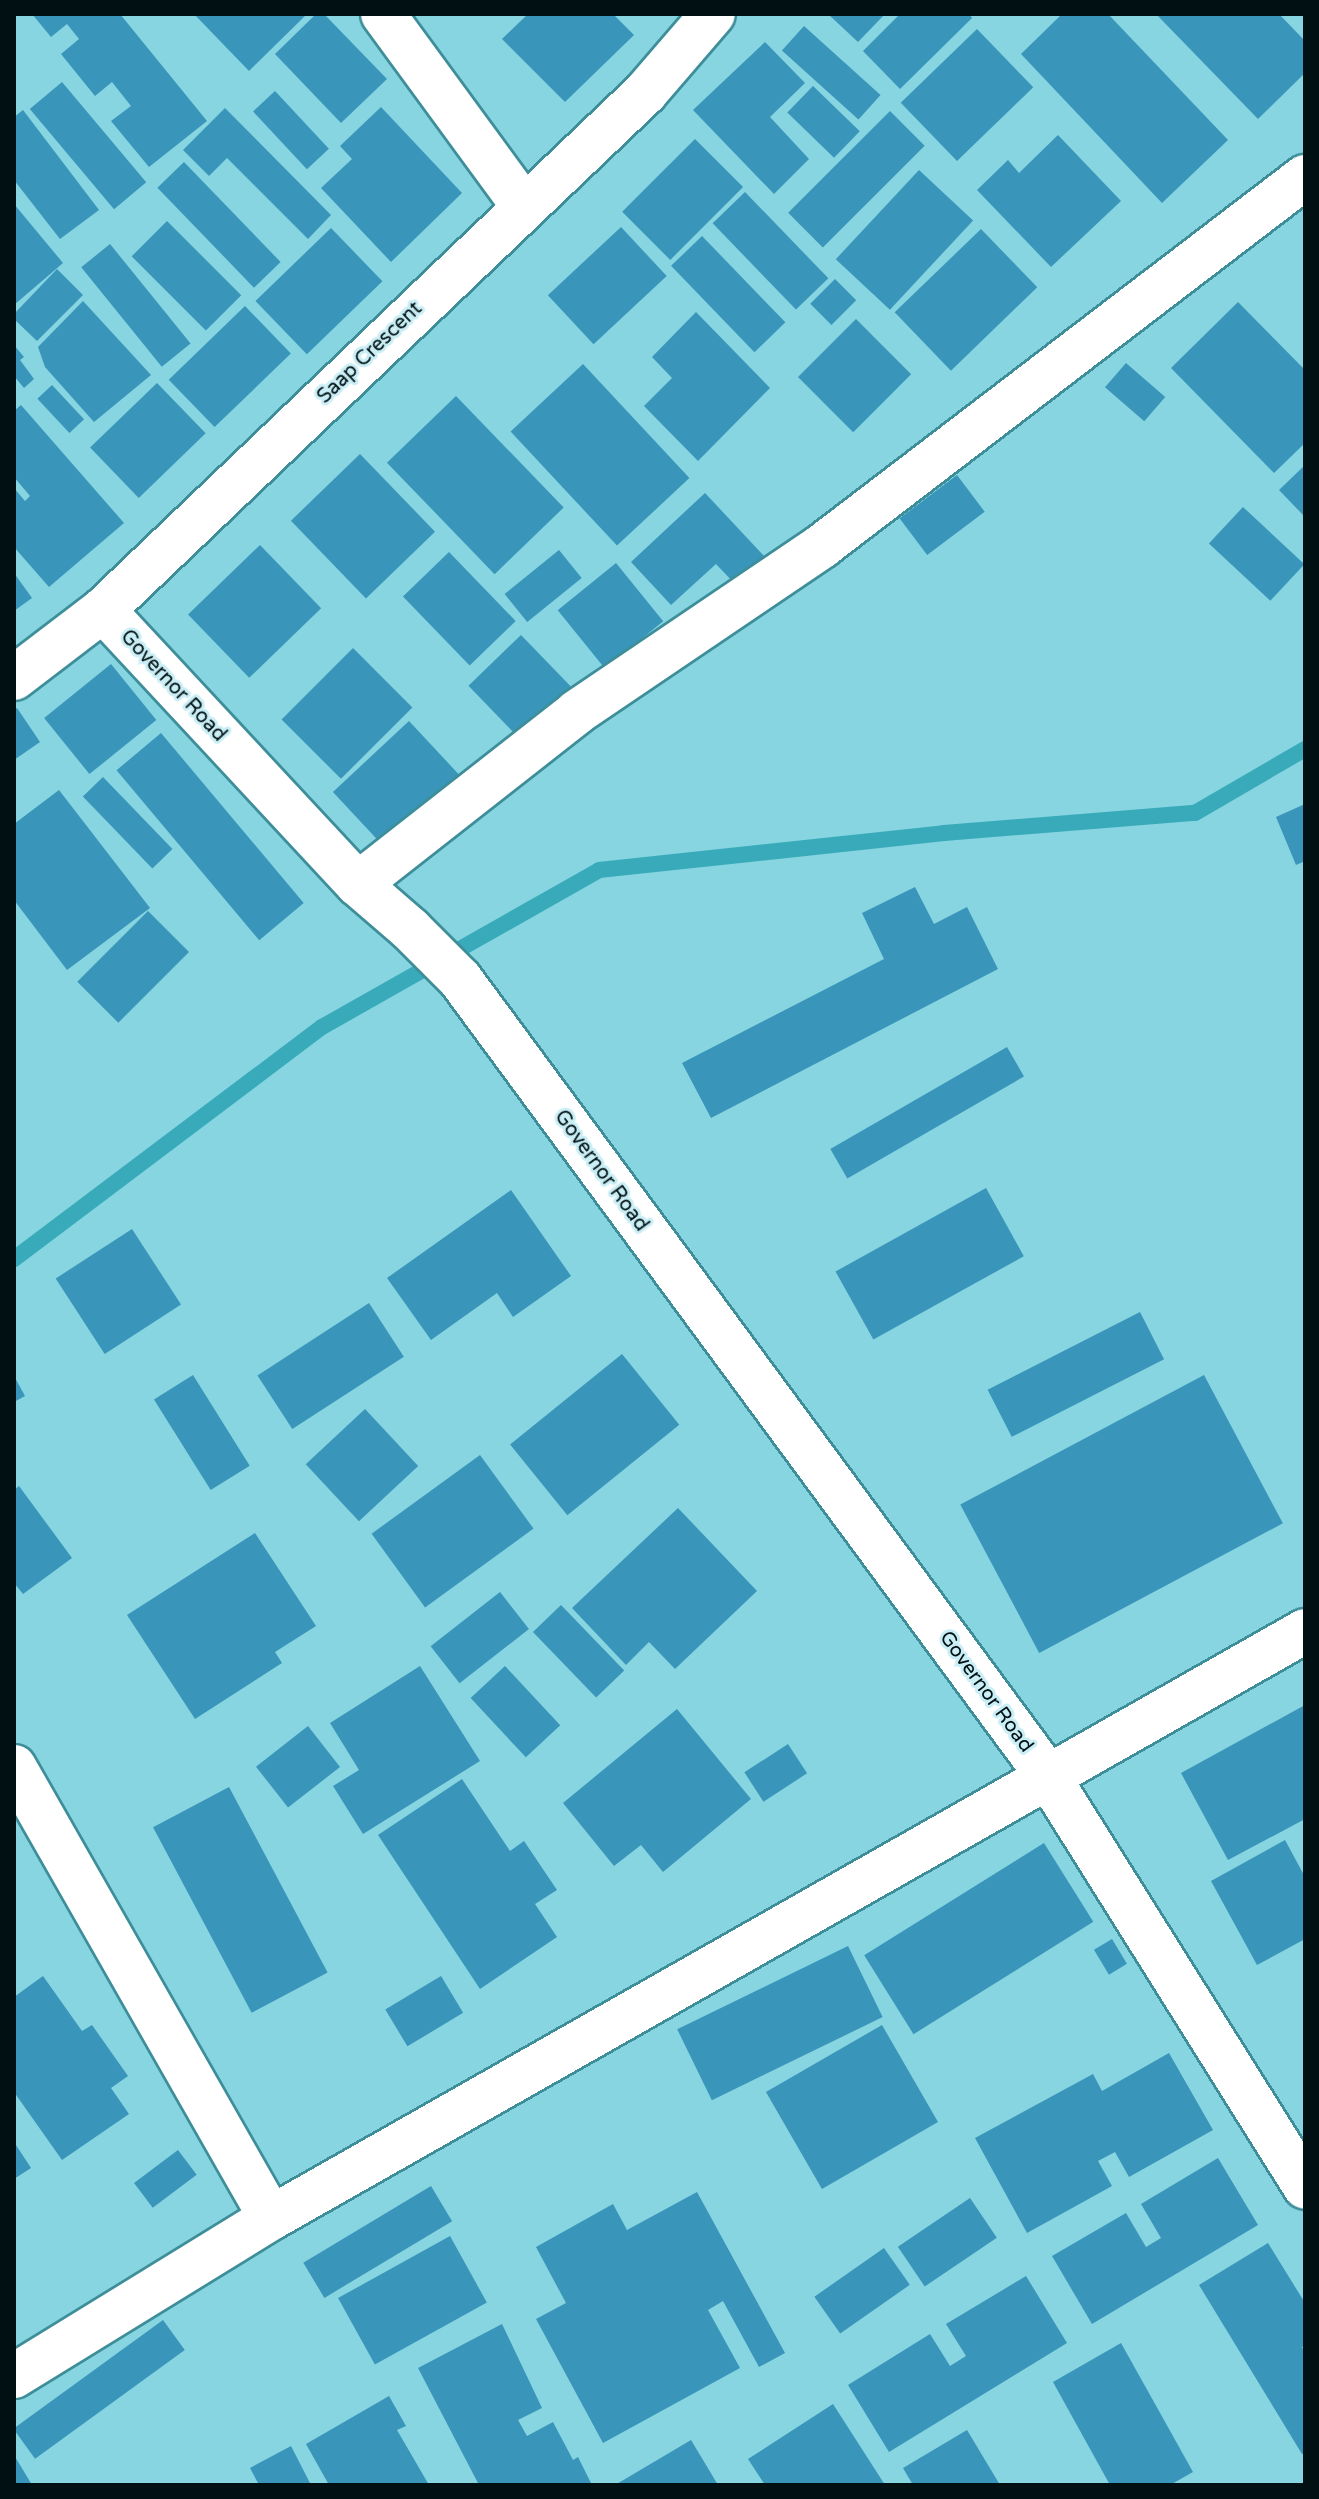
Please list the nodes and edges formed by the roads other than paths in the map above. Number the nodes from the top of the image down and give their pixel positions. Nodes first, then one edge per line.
1 (383, 14) edge
2 (713, 14) edge
3 (1305, 177) edge
4 (523, 205) junction
5 (103, 610) junction
6 (14, 678) edge
7 (358, 884) junction
8 (1305, 1631) edge
9 (14, 1767) edge
10 (1047, 1775) junction
11 (1305, 2187) edge
12 (271, 2218) junction
13 (14, 2376) edge

1 - 4 street
2 - 4 street, Saap Crescent
3 - 7 street
4 - 5 street, Saap Crescent
5 - 6 street, Saap Crescent
5 - 7 street, Governor Road
7 - 10 street, Governor Road
8 - 10 street
9 - 12 street
10 - 11 street, Governor Road
10 - 12 street
12 - 13 street

